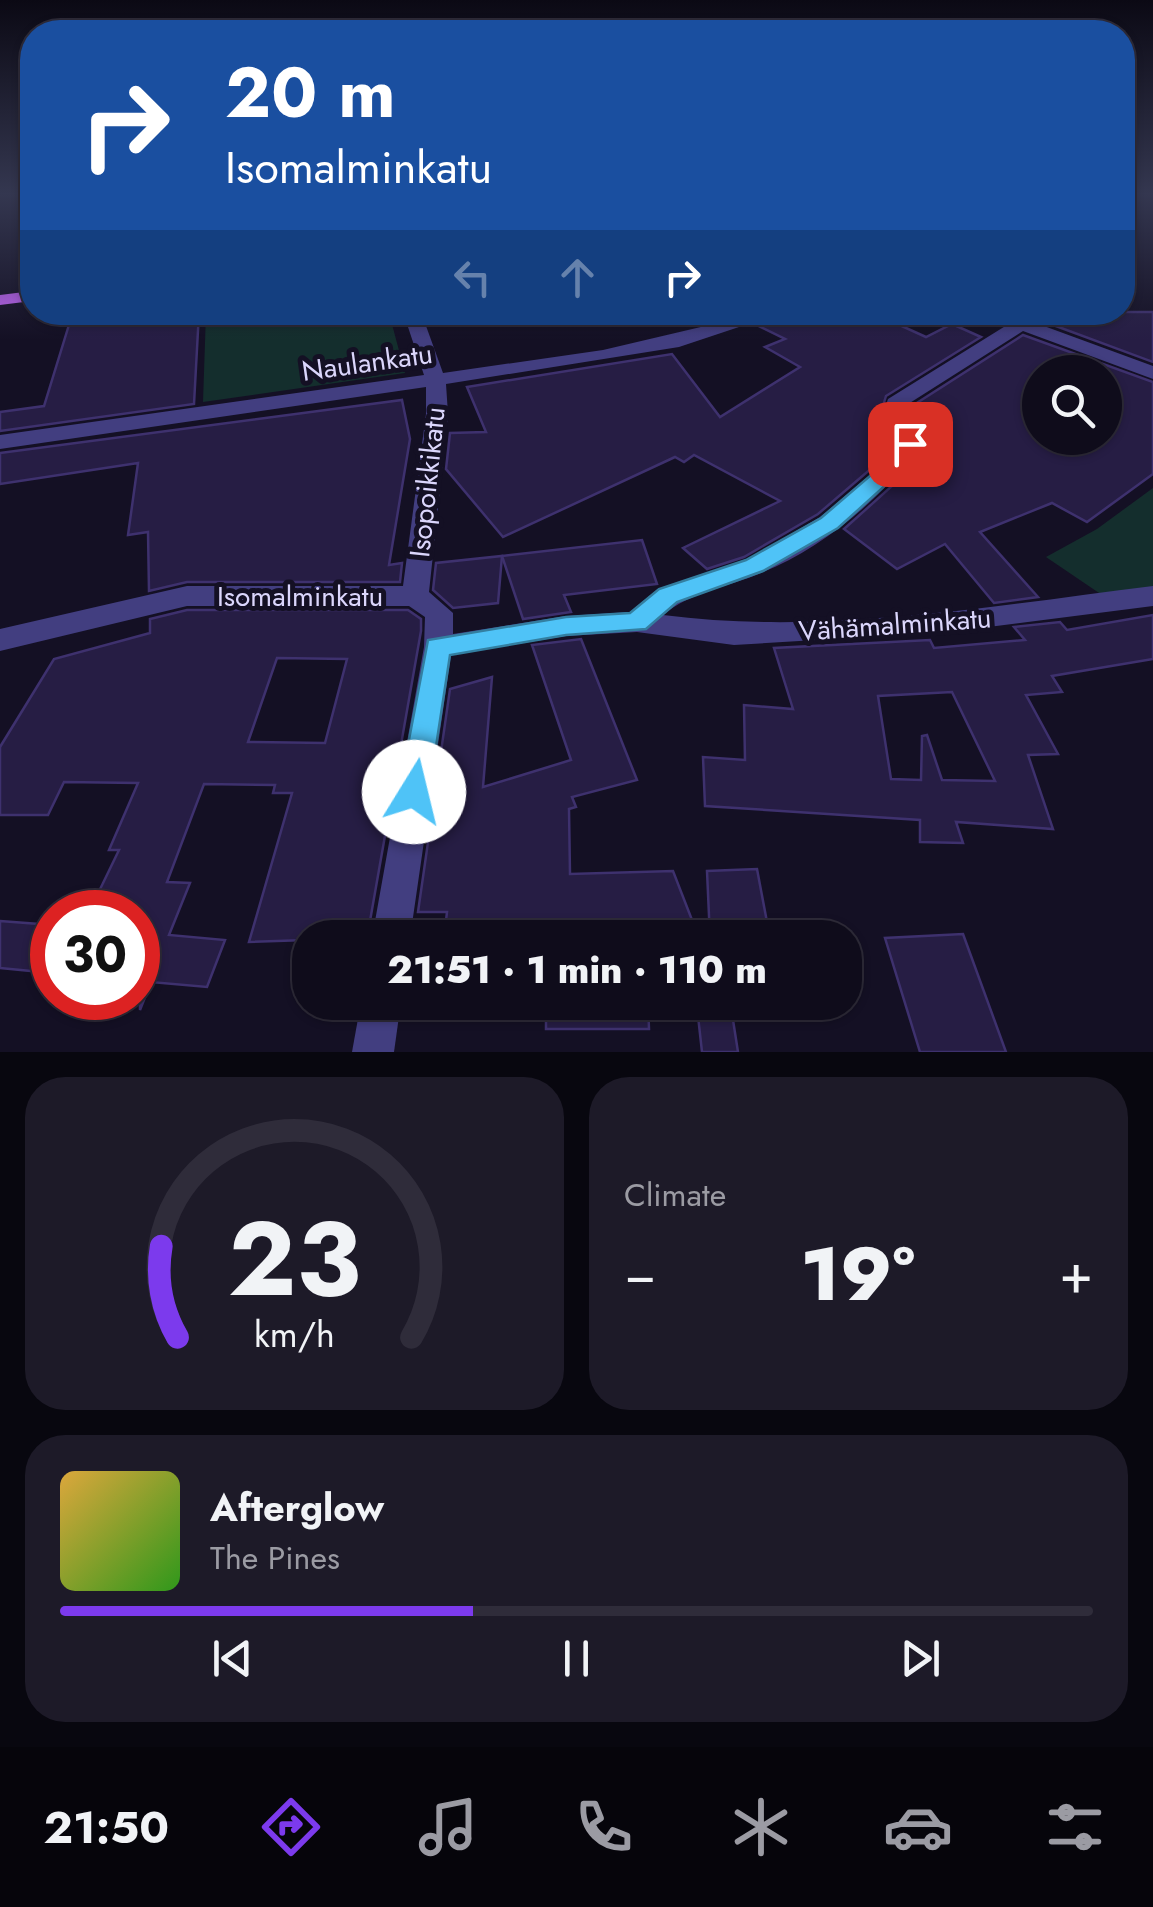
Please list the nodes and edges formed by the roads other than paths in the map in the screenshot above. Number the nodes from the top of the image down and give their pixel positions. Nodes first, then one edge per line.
1 (417, 325) edge
2 (735, 325) edge
3 (1019, 326) joint
4 (1153, 374) edge
5 (436, 380) junction
6 (0, 442) edge
7 (415, 596) junction
8 (1153, 596) edge
9 (636, 622) junction
10 (0, 640) edge
11 (438, 647) junction
12 (394, 920) edge
13 (378, 1020) edge
14 (373, 1052) edge

1 - 5 street, Isopoikkikatu
2 - 5 street, Naulankatu
3 - 4 street
3 - 9 street
5 - 6 street, Naulankatu
5 - 7 street, Isopoikkikatu
7 - 10 street, Isomalminkatu
7 - 11 street, Isomalminkatu
8 - 9 street, Vähämalminkatu
9 - 11 street
11 - 12 street
13 - 14 street

